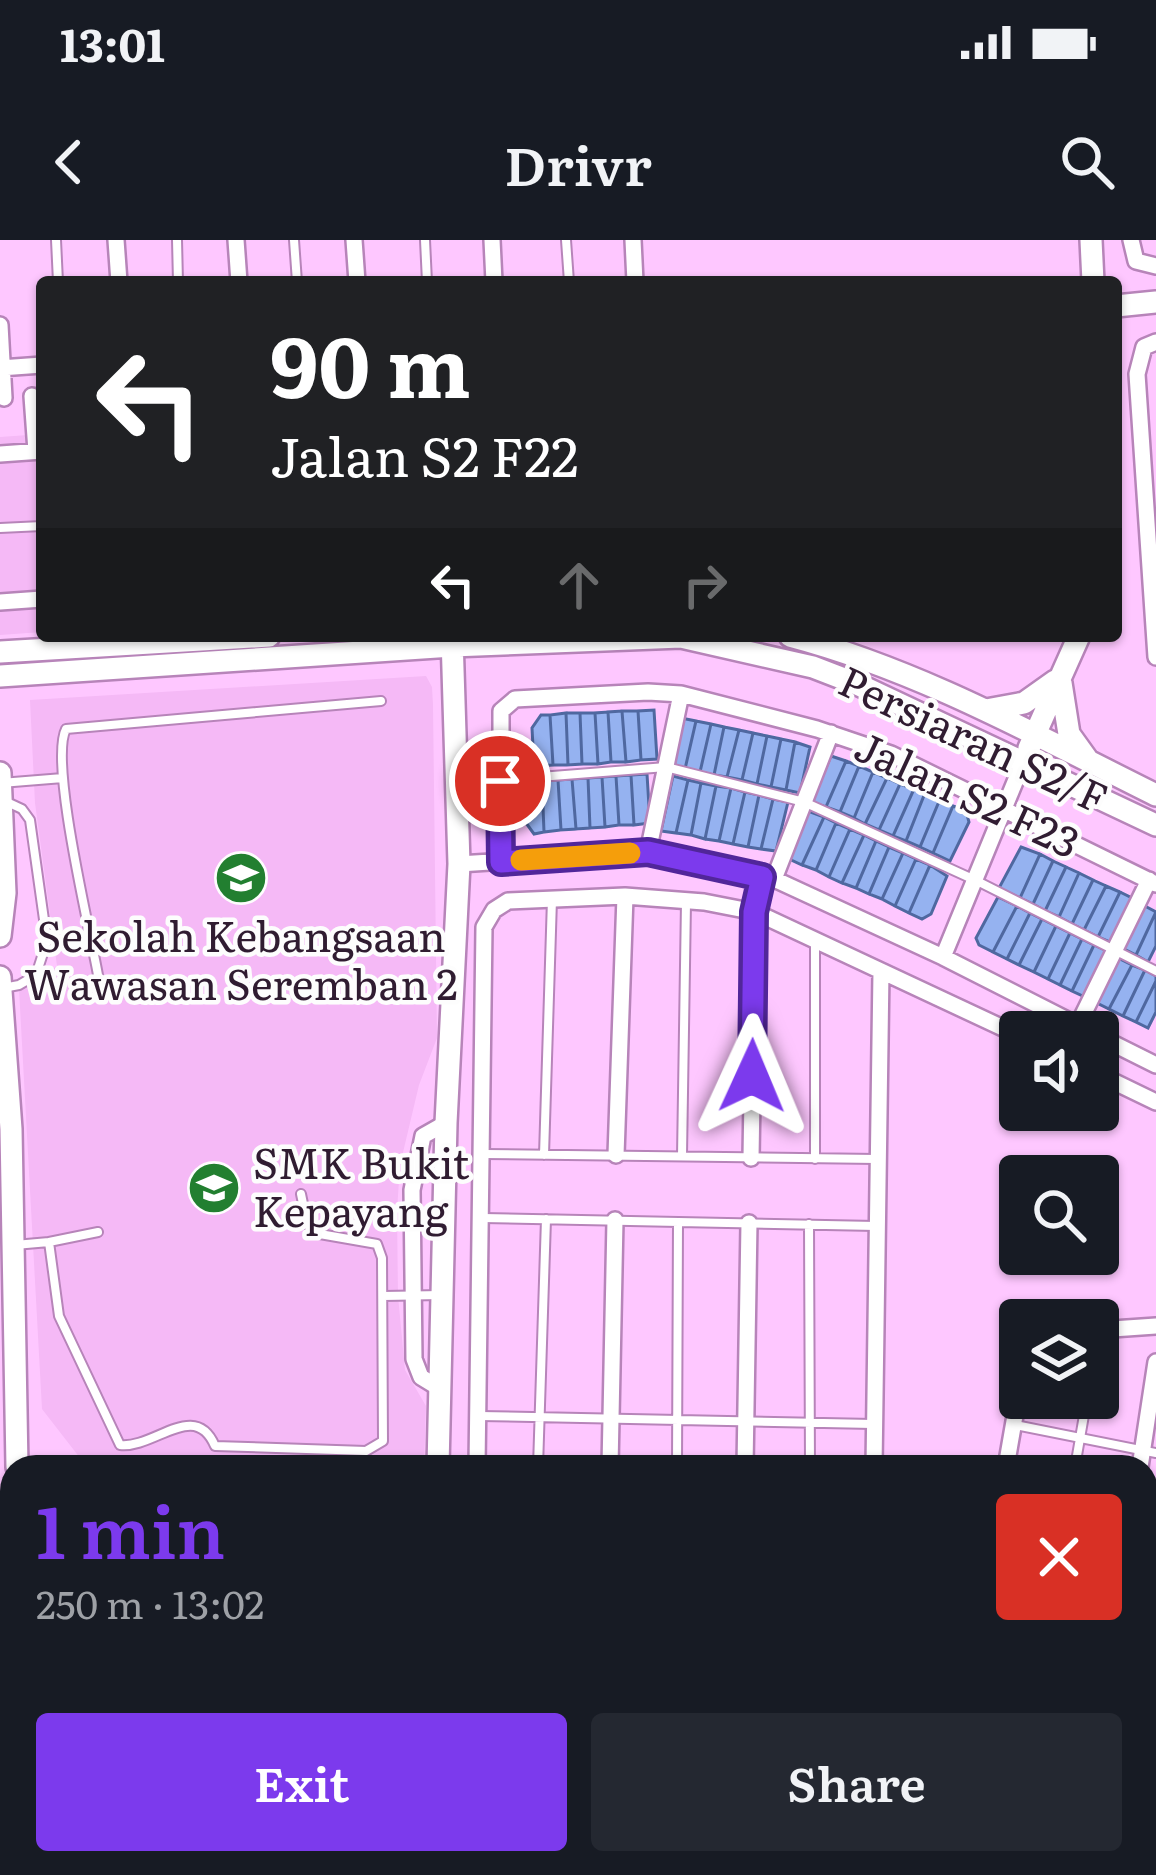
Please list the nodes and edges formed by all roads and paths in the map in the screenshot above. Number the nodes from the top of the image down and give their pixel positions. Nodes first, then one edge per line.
1 (56, 240) edge
2 (116, 240) edge
3 (176, 240) edge
4 (236, 240) edge
5 (294, 240) edge
6 (354, 240) edge
7 (425, 240) edge
8 (492, 240) edge
9 (566, 240) edge
10 (633, 240) edge
11 (1091, 240) edge
12 (1131, 240) edge
13 (1156, 266) edge
14 (58, 276) edge
15 (119, 276) edge
16 (178, 276) edge
17 (239, 276) edge
18 (296, 276) edge
19 (357, 276) edge
20 (427, 276) edge
21 (494, 276) edge
22 (568, 276) edge
23 (635, 276) edge
24 (1093, 276) edge
25 (1156, 302) edge
26 (1122, 305) edge
27 (0, 325) edge
28 (1156, 342) edge
29 (36, 365) edge
30 (1, 368) edge
31 (36, 396) edge
32 (2, 398) edge
33 (36, 451) edge
34 (0, 454) edge
35 (36, 526) edge
36 (0, 528) edge
37 (1153, 556) edge
38 (36, 599) edge
39 (0, 602) edge
40 (95, 642) edge
41 (439, 642) edge
42 (452, 642) edge
43 (707, 642) edge
44 (811, 642) edge
45 (1076, 642) edge
46 (0, 652) edge
47 (1156, 657) edge
48 (0, 676) edge
49 (1060, 677) junction
50 (682, 694) junction
51 (381, 701) dead end
52 (986, 710) junction
53 (831, 733) junction
54 (1034, 736) junction
55 (1024, 760) junction
56 (1090, 762) junction
57 (666, 767) junction
58 (0, 773) edge
59 (63, 778) junction
60 (500, 781) junction
61 (0, 783) edge
62 (1156, 795) edge
63 (0, 799) edge
64 (804, 802) junction
65 (1006, 810) junction
66 (1156, 825) edge
67 (648, 852) junction
68 (501, 862) junction
69 (459, 864) junction
70 (768, 878) junction
71 (977, 881) junction
72 (1153, 882) edge
73 (625, 896) junction
74 (553, 897) junction
75 (686, 901) junction
76 (754, 912) junction
77 (0, 936) edge
78 (814, 941) junction
79 (1115, 952) junction
80 (943, 957) junction
81 (881, 971) junction
82 (1156, 971) edge
83 (98, 975) dead end
84 (0, 976) edge
85 (0, 988) edge
86 (1050, 1011) edge
87 (1096, 1011) edge
88 (999, 1026) edge
89 (1119, 1046) edge
90 (1156, 1065) edge
91 (1119, 1084) edge
92 (1156, 1102) edge
93 (446, 1123) junction
94 (446, 1154) junction
95 (480, 1154) junction
96 (544, 1155) junction
97 (616, 1155) junction
98 (682, 1156) junction
99 (751, 1158) junction
100 (814, 1159) junction
101 (878, 1159) junction
102 (301, 1194) dead end
103 (482, 1218) junction
104 (546, 1219) junction
105 (615, 1220) junction
106 (678, 1222) junction
107 (749, 1223) junction
108 (809, 1225) junction
109 (877, 1226) junction
110 (98, 1232) dead end
111 (49, 1242) junction
112 (14, 1245) junction
113 (443, 1295) junction
114 (383, 1296) junction
115 (413, 1296) junction
116 (1156, 1326) edge
117 (1119, 1329) edge
118 (1156, 1362) edge
119 (440, 1388) junction
120 (478, 1416) junction
121 (540, 1417) junction
122 (611, 1418) junction
123 (1015, 1419) edge
124 (1083, 1419) edge
125 (677, 1420) junction
126 (746, 1421) junction
127 (810, 1423) junction
128 (874, 1424) junction
129 (1014, 1424) junction
130 (1080, 1436) junction
131 (17, 1455) edge
132 (438, 1455) edge
133 (477, 1455) edge
134 (538, 1455) edge
135 (610, 1455) edge
136 (677, 1455) edge
137 (745, 1455) edge
138 (810, 1455) edge
139 (874, 1455) edge
140 (1008, 1455) edge
141 (1077, 1455) edge
142 (1140, 1455) edge
143 (1146, 1455) edge

1 - 14 lane
2 - 15 street
3 - 16 lane
4 - 17 street
5 - 18 lane
6 - 19 street
7 - 20 lane
8 - 21 street
9 - 22 lane
10 - 23 street
11 - 24 main road
12 - 13 street
25 - 26 main road
27 - 30 street
28 - 37 street
29 - 30 street
30 - 32 street
31 - 32 street
33 - 34 street
35 - 36 lane
37 - 47 street
38 - 39 street
40 - 46 main road
41 - 48 main road, Persiaran S2/F
42 - 69 main road
43 - 55 main road, Persiaran S2/F
44 - 52 main road, Persiaran S2/F
45 - 49 main road
49 - 52 main road
49 - 54 main road
49 - 56 main road
50 - 53 street, Jalan S2 F23
50 - 57 street
50 - 60 street, Jalan S2 F23
51 - 59 lane
52 - 54 main road, Persiaran S2/F
53 - 64 street
53 - 65 street, Jalan S2 F23
54 - 55 main road
54 - 56 main road, Persiaran S2/F
55 - 65 street
55 - 66 main road, Persiaran S2/F
56 - 62 main road, Persiaran S2/F
57 - 60 lane
57 - 64 lane
57 - 67 street
58 - 61 main road
59 - 61 lane
59 - 83 lane
60 - 68 street, Jalan S2 F23
61 - 63 main road
63 - 77 main road
63 - 85 lane
64 - 70 street
64 - 71 lane
65 - 71 street
65 - 72 street, Jalan S2 F23
67 - 68 street
67 - 70 street
68 - 69 street
69 - 93 main road
70 - 76 street
70 - 80 street
71 - 79 lane
71 - 80 street
72 - 79 street
73 - 74 street
73 - 75 street
73 - 97 street
74 - 95 street
74 - 96 lane
75 - 76 street
75 - 98 lane
76 - 78 street
76 - 99 street
78 - 81 street
78 - 100 lane
79 - 82 lane
79 - 87 street
80 - 86 street
81 - 88 street
81 - 101 street
84 - 85 main road
85 - 112 main road
89 - 90 street
91 - 92 street
93 - 94 main road
93 - 115 street
94 - 95 street
94 - 113 main road
95 - 96 lane
95 - 103 street
96 - 97 lane
97 - 98 lane
98 - 99 lane
99 - 100 lane
100 - 101 lane
101 - 109 street
102 - 114 lane
103 - 104 lane
103 - 120 street
104 - 105 lane
104 - 121 lane
105 - 106 lane
105 - 122 street
106 - 107 lane
106 - 125 lane
107 - 108 lane
107 - 126 street
108 - 109 lane
108 - 127 lane
109 - 128 street
110 - 111 lane
111 - 112 lane
111 - 114 lane
112 - 131 main road
113 - 115 lane
113 - 119 main road
114 - 115 lane
115 - 119 street
116 - 117 street
118 - 143 street
119 - 132 main road
120 - 121 lane
120 - 133 street
121 - 122 lane
121 - 134 lane
122 - 125 lane
122 - 135 street
123 - 129 street
124 - 130 lane
125 - 126 lane
125 - 136 lane
126 - 127 lane
126 - 137 street
127 - 128 lane
127 - 138 lane
128 - 139 street
129 - 130 lane
129 - 140 street
130 - 141 lane
130 - 142 lane

